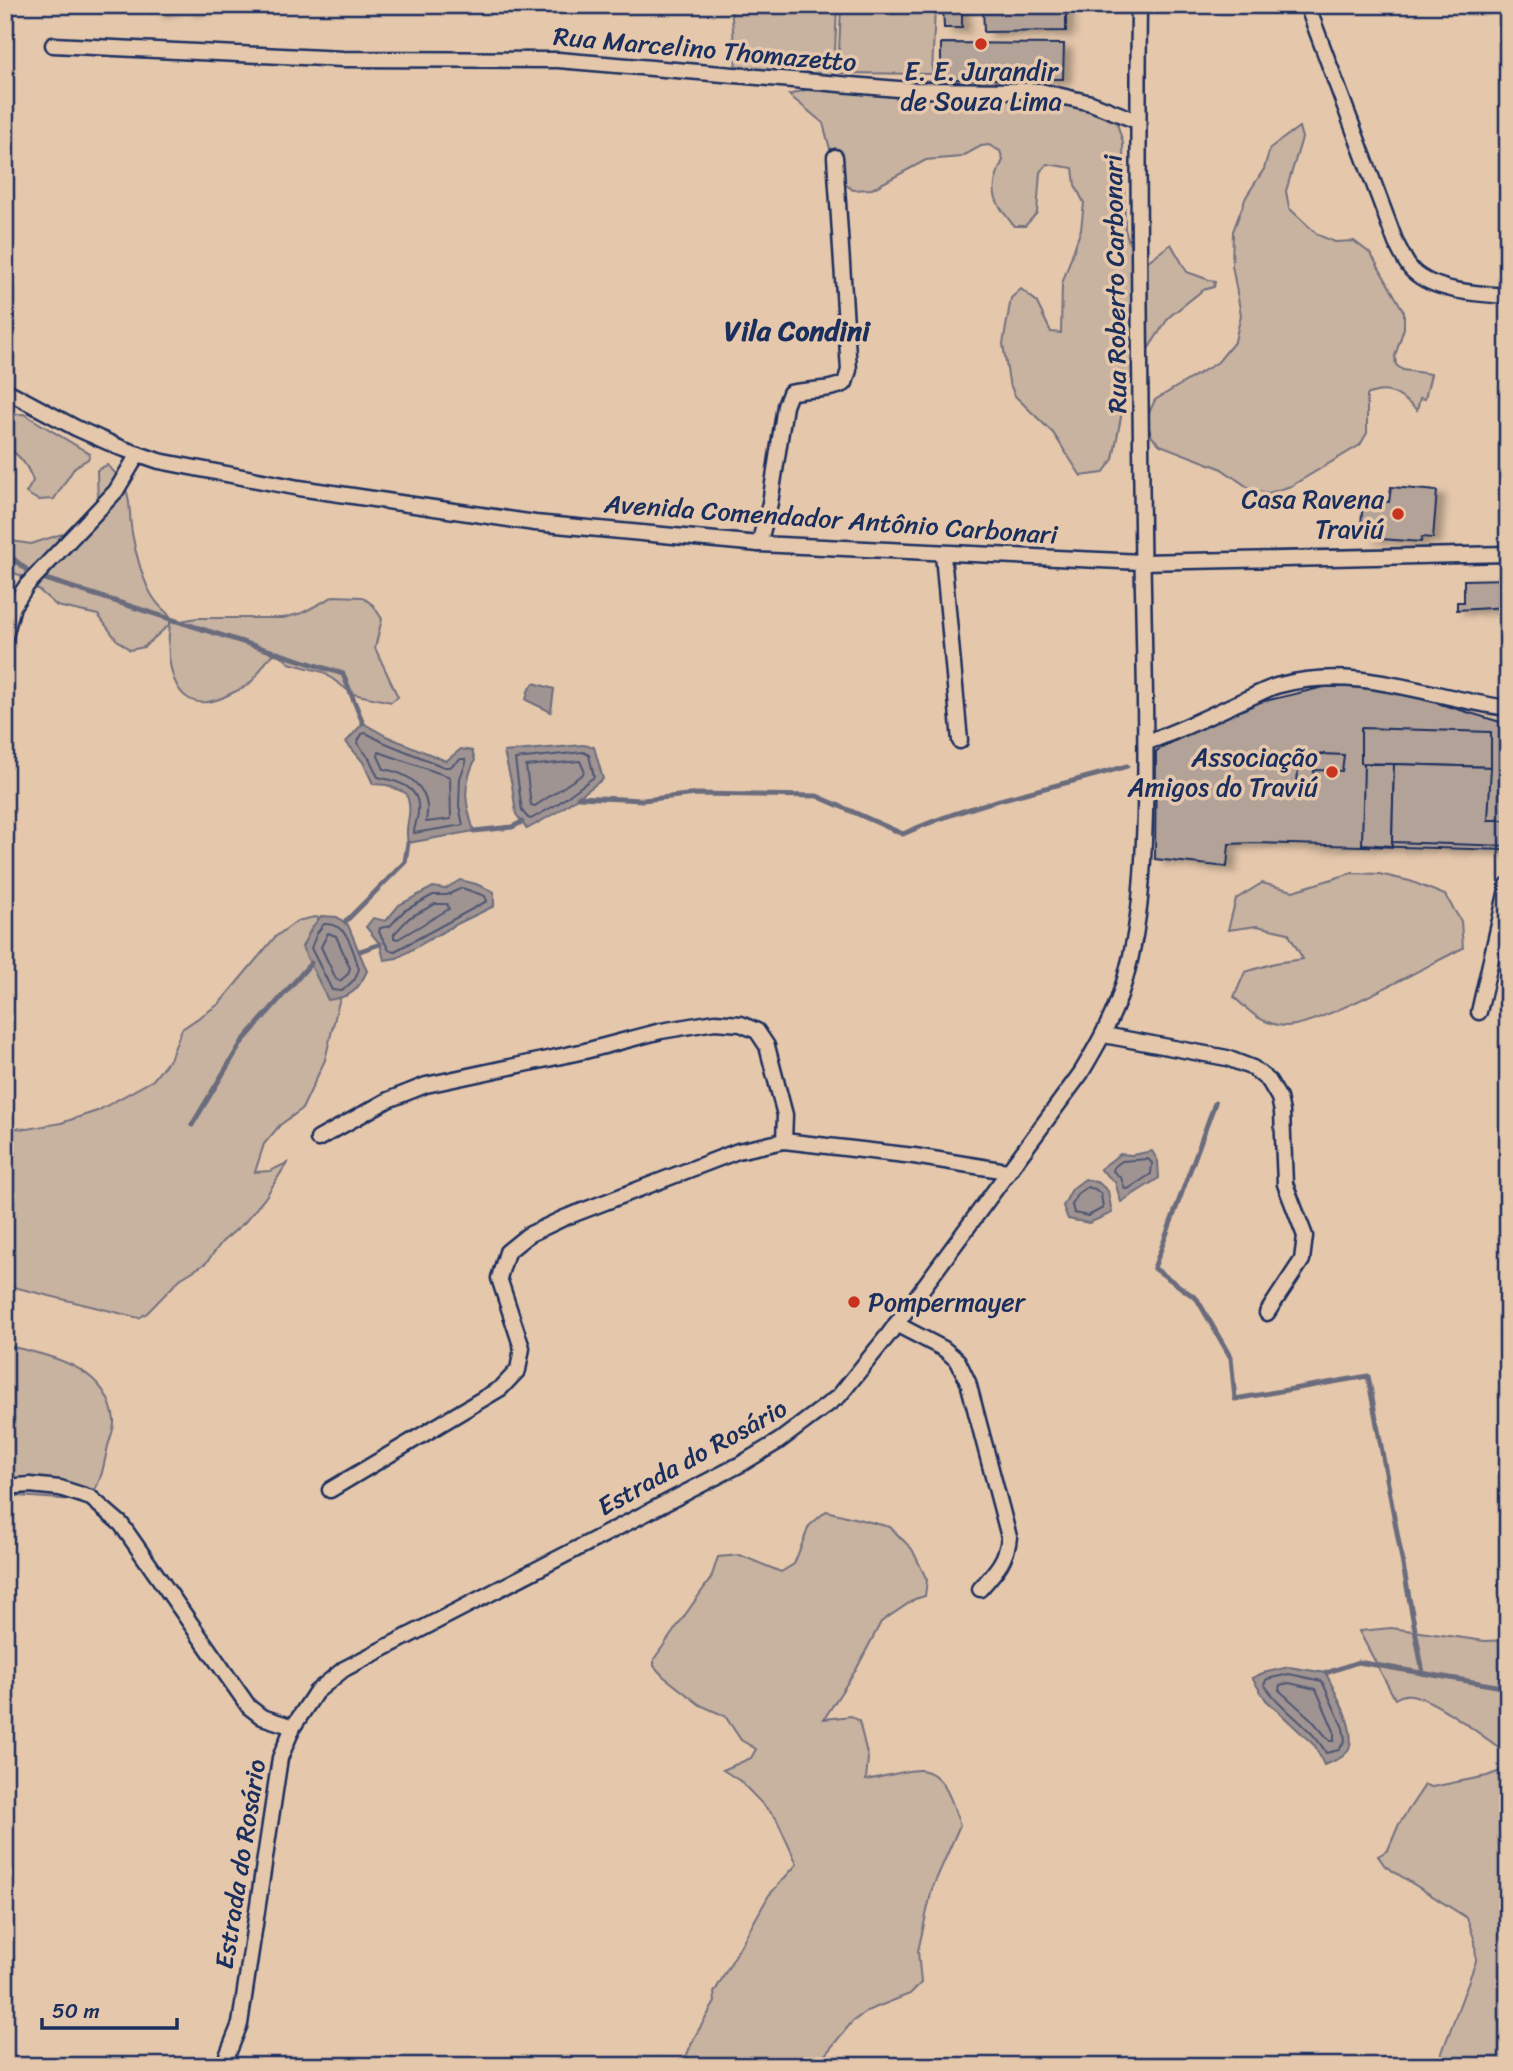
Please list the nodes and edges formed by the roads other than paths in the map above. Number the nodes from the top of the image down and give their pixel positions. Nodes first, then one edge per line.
1 (1139, 5) edge
2 (1307, 5) edge
3 (53, 46) dead end
4 (1138, 121) junction
5 (835, 157) dead end
6 (1508, 296) edge
7 (5, 390) edge
8 (138, 454) junction
9 (759, 544) junction
10 (1508, 554) edge
11 (943, 555) junction
12 (1142, 562) junction
13 (5, 637) edge
14 (1508, 708) edge
15 (960, 741) dead end
16 (1147, 742) junction
17 (1508, 885) edge
18 (1479, 1012) dead end
19 (1104, 1035) junction
20 (318, 1139) dead end
21 (784, 1141) junction
22 (1007, 1171) junction
23 (1268, 1313) dead end
24 (896, 1324) junction
25 (5, 1487) edge
26 (330, 1490) dead end
27 (980, 1589) dead end
28 (293, 1727) junction
29 (223, 2066) edge

1 - 4 street, Rua Roberto Carbonari
2 - 6 street
3 - 4 street, Rua Marcelino Thomazetto
4 - 12 street, Rua Roberto Carbonari
5 - 9 street
7 - 8 street, Avenida Comendador Antônio Carbonari
8 - 9 street, Avenida Comendador Antônio Carbonari
8 - 13 street
9 - 11 street, Avenida Comendador Antônio Carbonari
10 - 12 street, Avenida Comendador Antônio Carbonari
11 - 12 street, Avenida Comendador Antônio Carbonari
11 - 15 street
12 - 16 street, Estrada do Rosário
14 - 16 street
16 - 19 street, Estrada do Rosário
17 - 18 street
19 - 22 street, Estrada do Rosário
19 - 23 street
20 - 21 street
21 - 22 street
21 - 26 street
22 - 24 street, Estrada do Rosário
24 - 27 street
24 - 28 street, Estrada do Rosário
25 - 28 street
28 - 29 street, Estrada do Rosário

